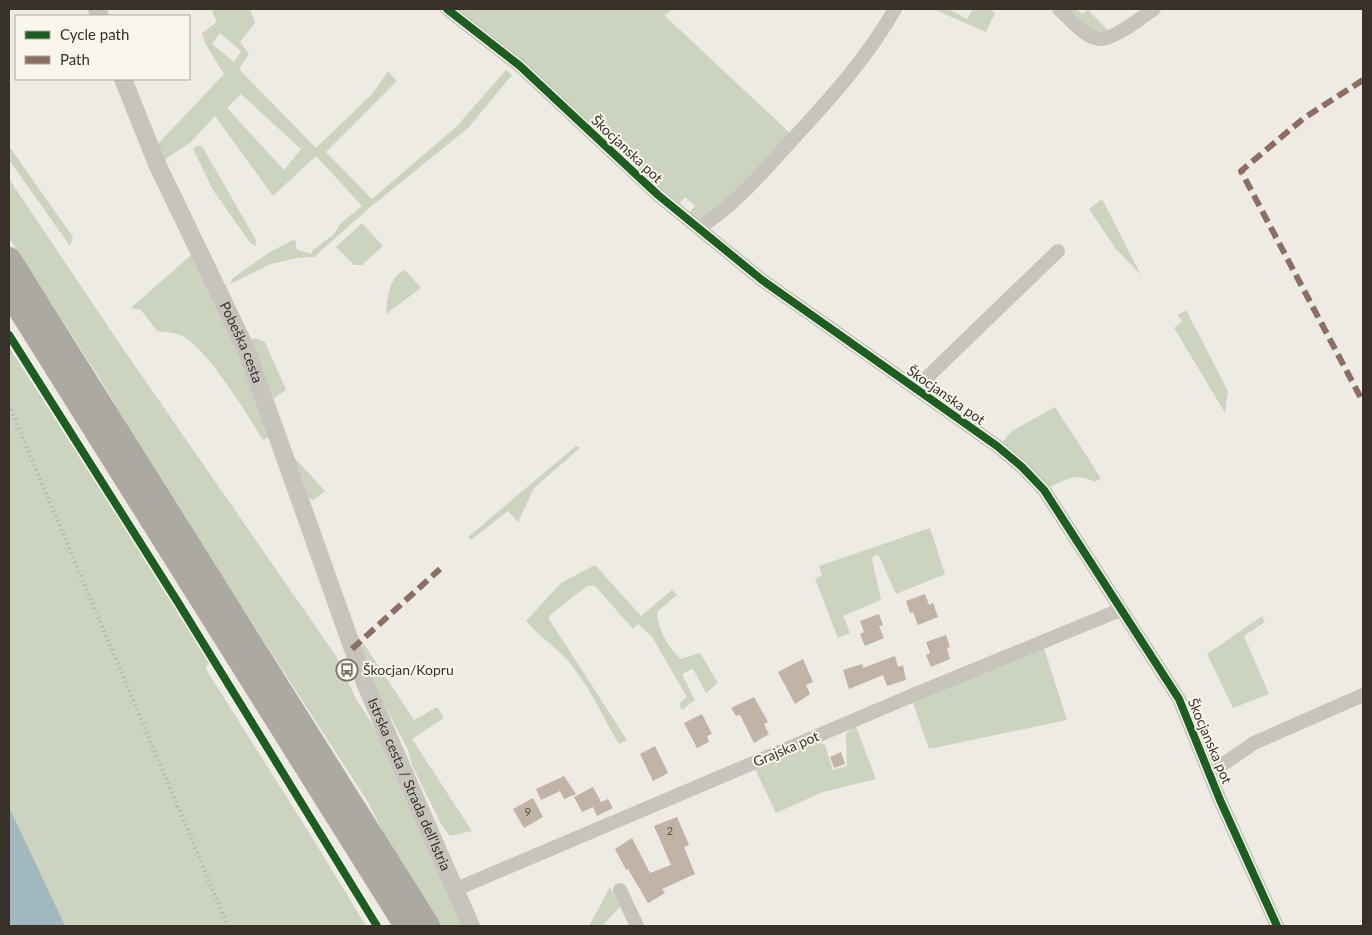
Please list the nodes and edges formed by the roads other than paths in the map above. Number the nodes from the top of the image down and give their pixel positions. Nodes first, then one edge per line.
1 (447, 9) edge
2 (895, 9) edge
3 (1059, 9) edge
4 (1154, 9) edge
5 (123, 80) edge
6 (699, 228) junction
7 (1058, 252) dead end
8 (9, 259) edge
9 (9, 292) edge
10 (916, 388) junction
11 (1120, 610) junction
12 (339, 614) joint
13 (1363, 695) edge
14 (1210, 773) junction
15 (454, 890) junction
16 (620, 890) dead end
17 (406, 926) edge
18 (428, 926) edge
19 (470, 926) edge
20 (637, 926) edge
21 (1277, 926) edge

1 - 6 street, Škocjanska pot
2 - 6 street
3 - 4 street
5 - 12 street, Pobeška cesta
6 - 10 street, Škocjanska pot
7 - 10 street
8 - 18 highway
9 - 17 highway
10 - 11 street, Škocjanska pot
11 - 14 street, Škocjanska pot
11 - 15 street, Grajska pot
12 - 15 street, Istrska cesta / Strada dell'Istria
13 - 14 street
14 - 21 street, Škocjanska pot
15 - 19 street, Istrska cesta / Strada dell'Istria
16 - 20 street

